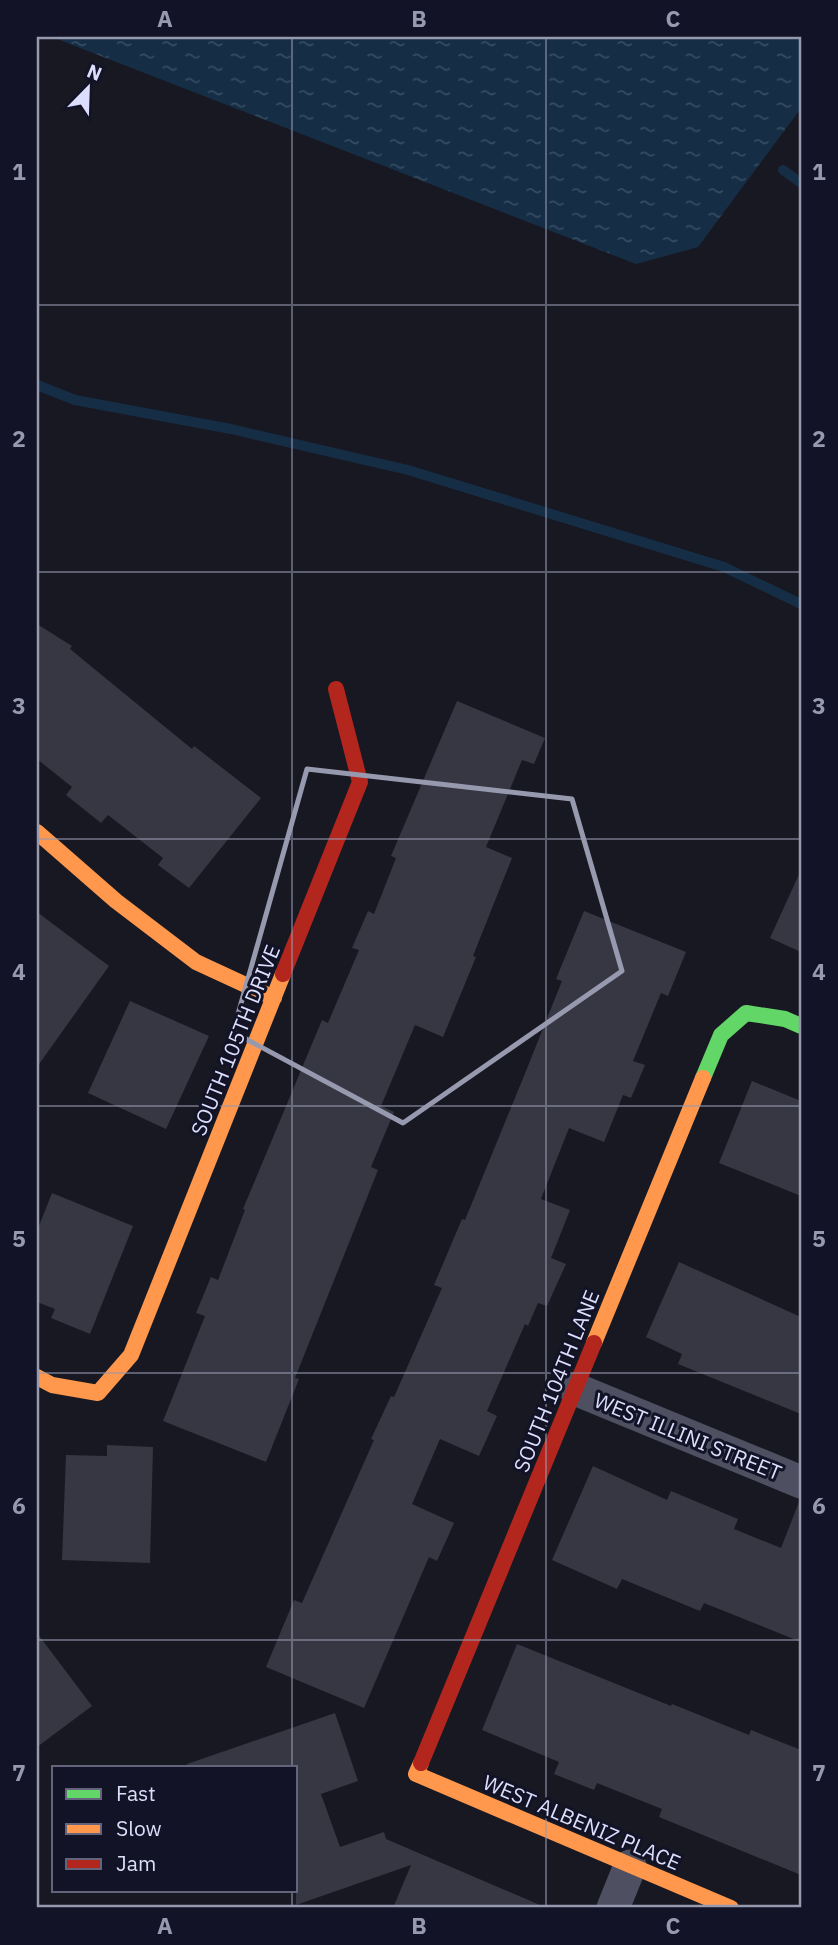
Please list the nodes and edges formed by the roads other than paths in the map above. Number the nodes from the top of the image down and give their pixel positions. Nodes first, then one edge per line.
1 (336, 689) dead end
2 (37, 832) edge
3 (274, 998) junction
4 (801, 1026) edge
5 (37, 1377) edge
6 (575, 1389) junction
7 (801, 1482) edge
8 (416, 1774) joint
9 (631, 1866) junction
10 (613, 1908) edge
11 (731, 1908) edge

1 - 3 street, SOUTH 105TH DRIVE
2 - 3 street
3 - 5 street, SOUTH 105TH DRIVE
4 - 6 street, SOUTH 104TH LANE
6 - 7 street, WEST ILLINI STREET
6 - 8 street, SOUTH 104TH LANE
8 - 9 street, WEST ALBENIZ PLACE
9 - 10 street
9 - 11 street, WEST ALBENIZ PLACE

